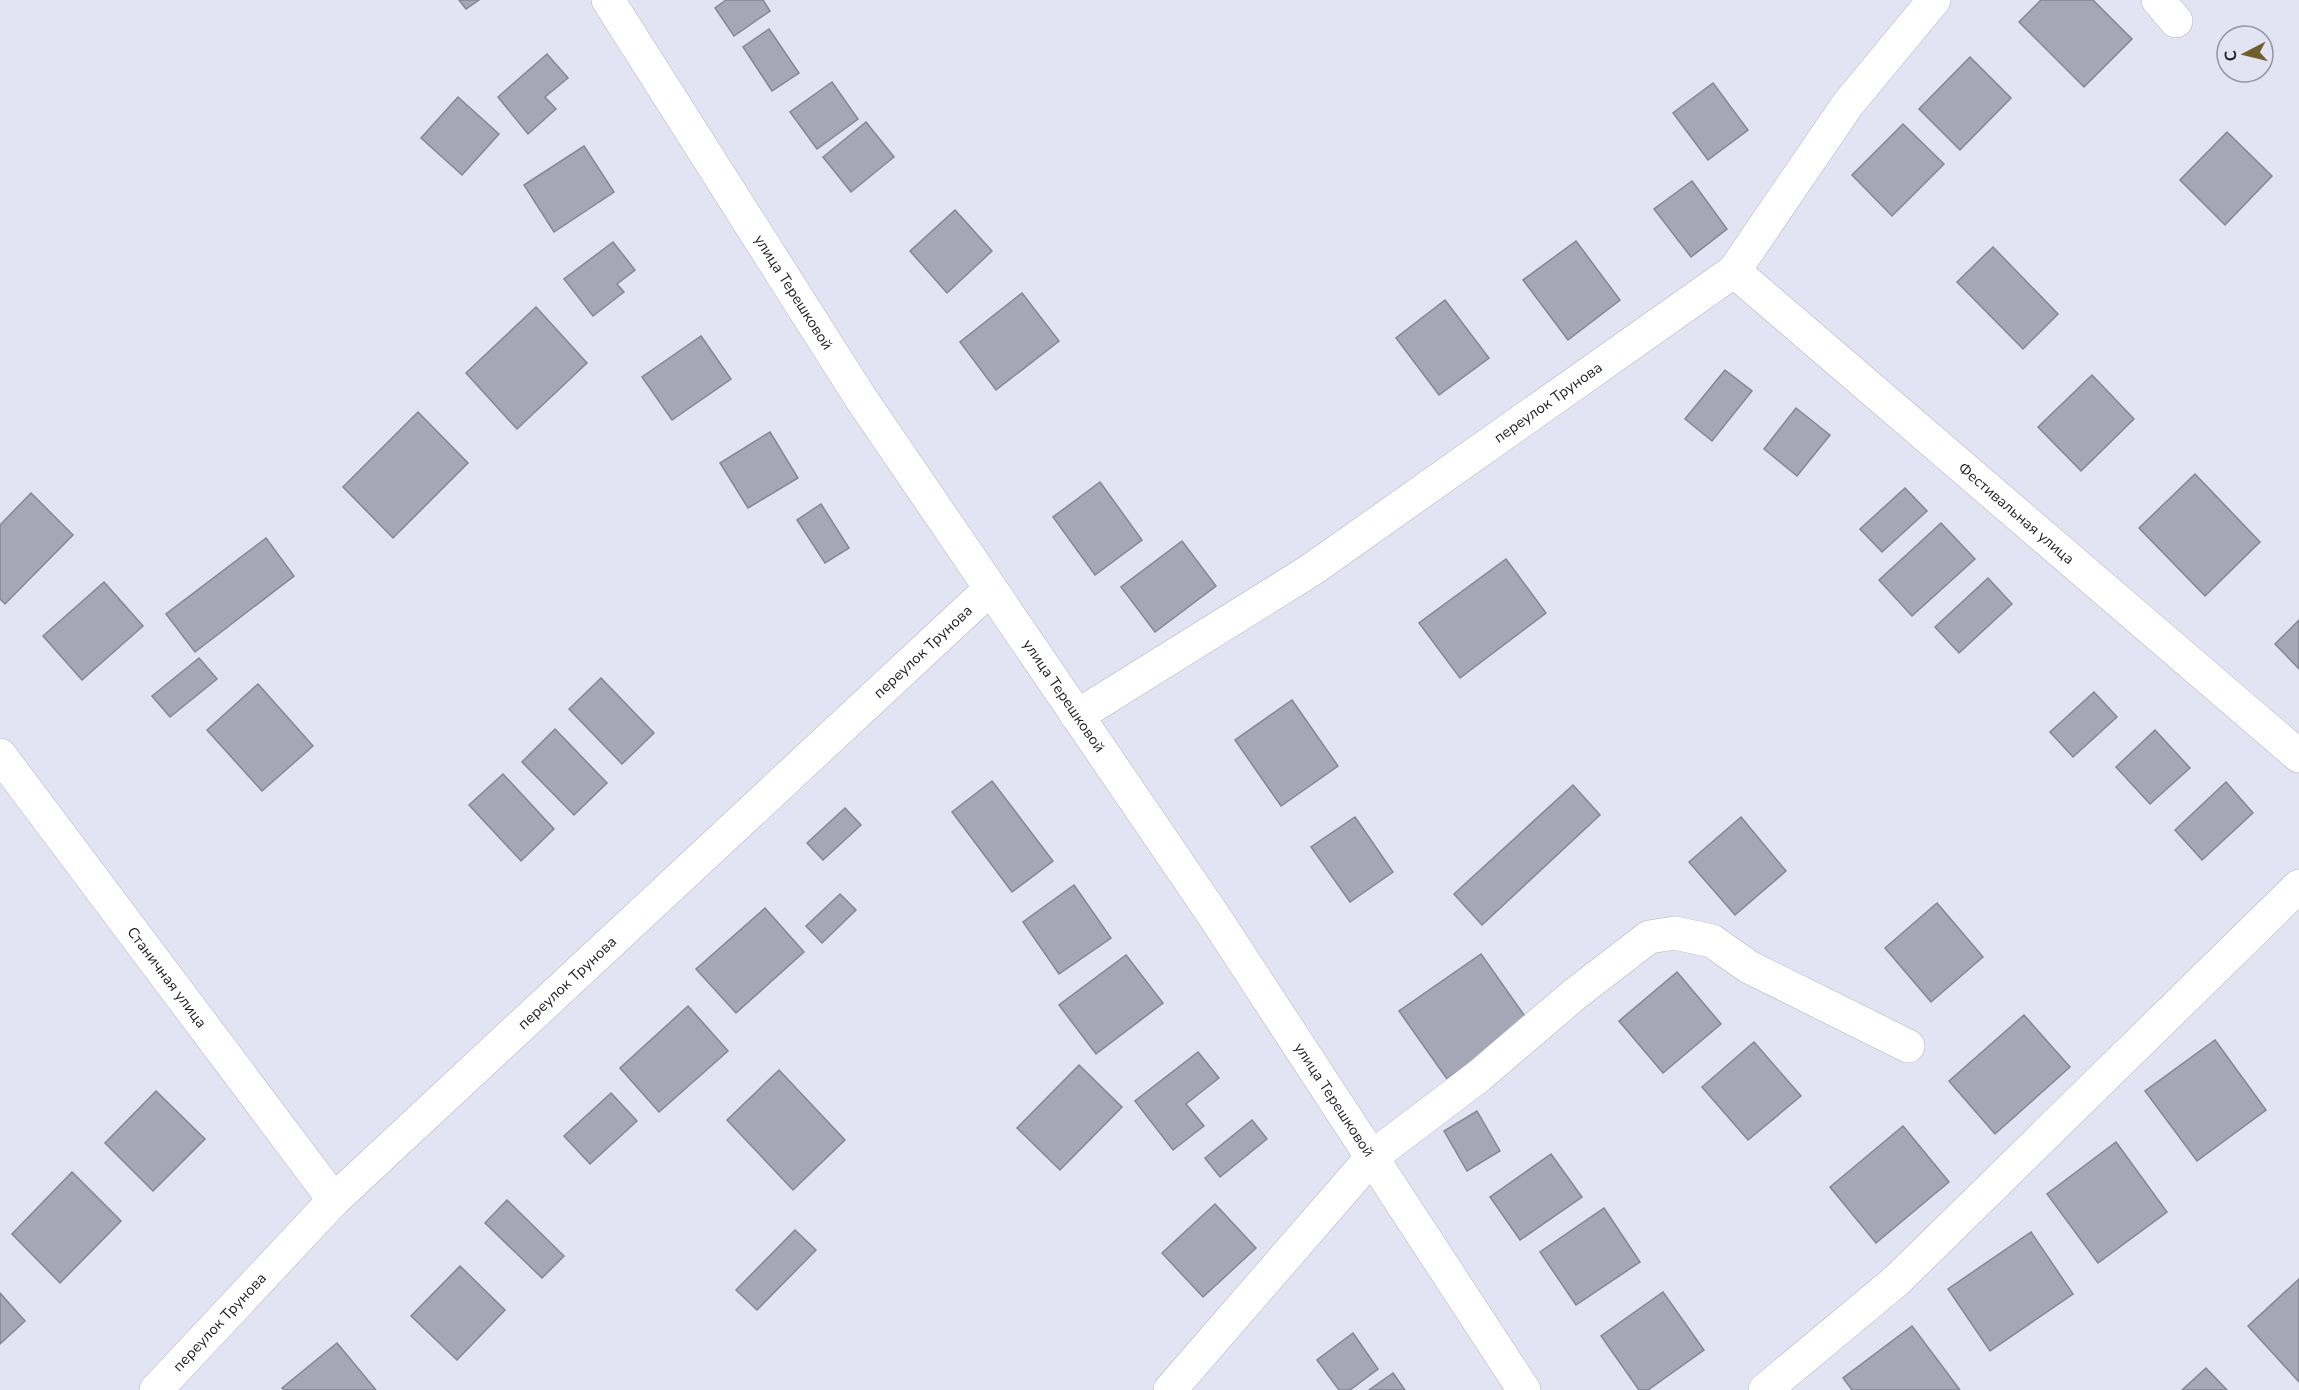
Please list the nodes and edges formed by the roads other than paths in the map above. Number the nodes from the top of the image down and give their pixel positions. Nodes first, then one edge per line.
1 (608, 0) edge
2 (1934, 0) edge
3 (1734, 271) junction
4 (990, 589) junction
5 (1077, 716) junction
6 (0, 755) edge
7 (2299, 756) edge
8 (2299, 886) edge
9 (1908, 1046) dead end
10 (1372, 1157) junction
11 (334, 1200) junction
12 (156, 1390) edge
13 (1170, 1390) edge
14 (1524, 1390) edge
15 (1765, 1390) edge

1 - 4 street, улица Терешковой
2 - 3 street, переулок Трунова
3 - 5 street, переулок Трунова
3 - 7 street, Фестивальная улица
4 - 5 street, улица Терешковой
4 - 11 street, переулок Трунова
5 - 10 street, улица Терешковой
6 - 11 street, Станичная улица
8 - 15 street
9 - 10 street
10 - 13 street
10 - 14 street, улица Терешковой
11 - 12 street, переулок Трунова

